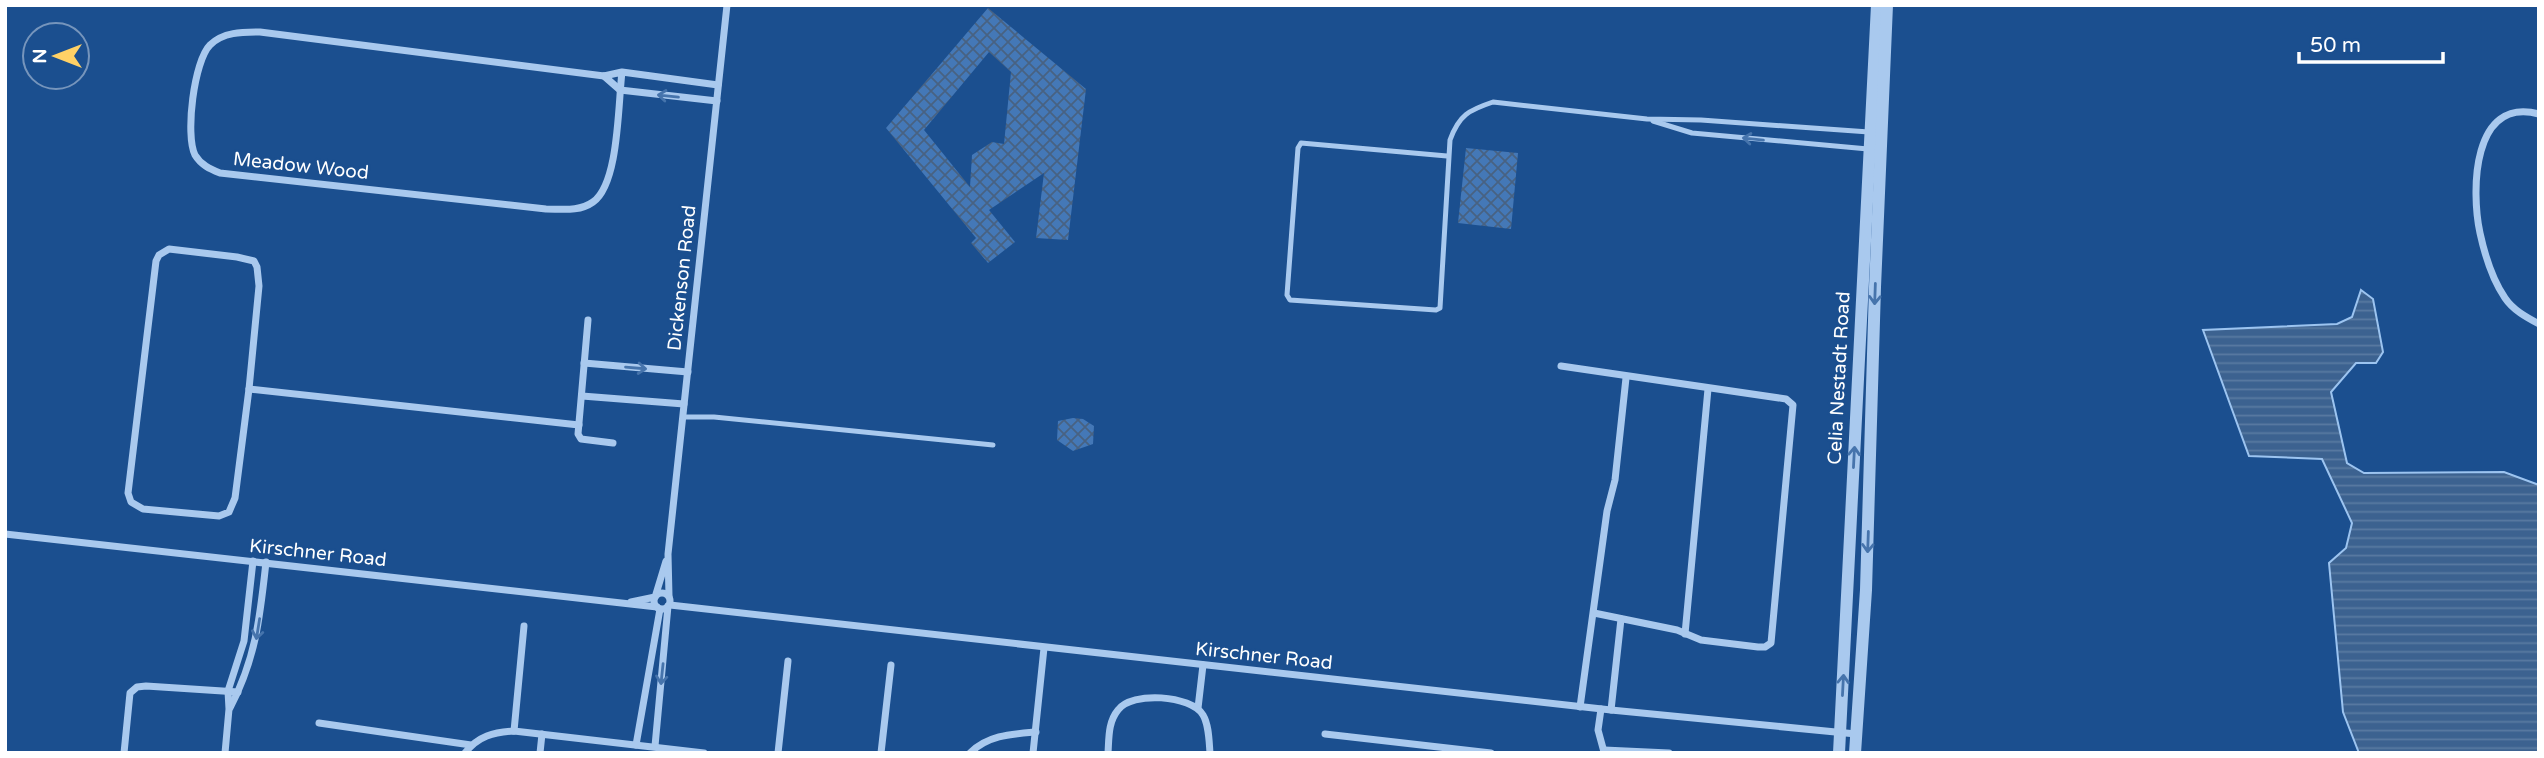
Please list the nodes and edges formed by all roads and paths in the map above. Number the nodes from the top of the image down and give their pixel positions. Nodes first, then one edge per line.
1 (727, 5) edge
2 (1877, 5) edge
3 (1887, 5) edge
4 (622, 72) junction
5 (604, 76) junction
6 (718, 85) junction
7 (620, 90) junction
8 (717, 101) junction
9 (2539, 114) edge
10 (1647, 119) junction
11 (1877, 132) junction
12 (1875, 150) junction
13 (1447, 156) junction
14 (588, 320) dead end
15 (2539, 324) edge
16 (584, 363) junction
17 (1561, 366) dead end
18 (688, 372) junction
19 (1626, 378) junction
20 (249, 389) junction
21 (1708, 389) junction
22 (582, 396) junction
23 (684, 404) junction
24 (683, 417) junction
25 (579, 425) junction
26 (613, 443) dead end
27 (993, 445) dead end
28 (5, 534) edge
29 (668, 554) junction
30 (253, 561) junction
31 (266, 562) junction
32 (655, 596) junction
33 (669, 596) junction
34 (627, 603) junction
35 (664, 607) junction
36 (1594, 613) junction
37 (1621, 619) junction
38 (524, 626) dead end
39 (1685, 634) junction
40 (1044, 648) junction
41 (788, 661) dead end
42 (891, 665) dead end
43 (1203, 665) junction
44 (228, 691) junction
45 (238, 692) junction
46 (1580, 707) junction
47 (1198, 708) junction
48 (229, 709) junction
49 (1601, 709) junction
50 (1611, 710) junction
51 (320, 723) dead end
52 (514, 731) junction
53 (1035, 732) junction
54 (542, 734) junction
55 (1325, 734) dead end
56 (1840, 734) junction
57 (1856, 734) junction
58 (471, 744) junction
59 (636, 744) junction
60 (654, 746) junction
61 (1604, 751) edge
62 (124, 753) edge
63 (225, 753) edge
64 (465, 753) edge
65 (540, 753) edge
66 (701, 753) edge
67 (778, 753) edge
68 (881, 753) edge
69 (970, 753) edge
70 (1033, 753) edge
71 (1108, 753) edge
72 (1210, 753) edge
73 (1491, 753) edge
74 (1669, 753) edge
75 (1839, 753) edge
76 (1855, 753) edge

1 - 6 street, Dickenson Road
2 - 11 street, Celia Nestadt Road
3 - 11 street, Celia Nestadt Road
4 - 5 street, Meadow Wood
4 - 6 street, Meadow Wood
4 - 7 street, Meadow Wood
5 - 7 street
5 - 7 street, Meadow Wood
6 - 8 street, Dickenson Road
8 -> 7 street
8 - 18 street, Dickenson Road
9 - 15 street
10 - 11 lane
12 -> 10 lane
10 - 13 lane
11 - 12 street, Celia Nestadt Road
56 -> 12 street, Celia Nestadt Road
12 -> 57 street, Celia Nestadt Road
13 - 13 lane
14 - 16 street
16 -> 18 street
16 - 22 street
17 - 19 street
18 - 23 street, Dickenson Road
19 - 21 street
19 - 36 street
20 - 20 street
20 - 25 street
21 - 39 street
21 - 39 street
22 - 23 street
22 - 25 street
23 - 24 street, Dickenson Road
24 - 27 lane
24 - 29 street, Dickenson Road
25 - 26 street
28 - 30 street, Kirschner Road
29 - 32 street, Dickenson Road
29 - 33 street, Dickenson Road
30 - 31 street, Kirschner Road
30 - 44 street
31 - 34 street, Kirschner Road
31 -> 45 street
32 - 33 street
32 - 34 street, Kirschner Road
32 - 35 street
33 - 35 street, Dickenson Road
34 - 35 street, Kirschner Road
35 - 40 street, Kirschner Road
35 - 59 street
35 -> 60 street
36 - 37 street
36 - 46 street
37 - 39 street
37 - 50 street
38 - 52 street
40 - 43 street, Kirschner Road
40 - 53 street
41 - 67 street
42 - 68 street
43 - 46 street, Kirschner Road
43 - 47 street
44 - 45 street
44 - 48 street
44 - 62 street
45 - 48 street
46 - 49 street, Kirschner Road
47 - 71 street
47 - 72 street
48 - 63 street
49 - 50 street, Kirschner Road
49 - 61 street
50 - 56 street, Kirschner Road
51 - 58 street
52 - 54 street
52 - 58 street
53 - 69 street
53 - 70 street
54 - 59 street
54 - 65 street
55 - 73 street
56 - 57 street, Kirschner Road
56 - 75 street, Celia Nestadt Road
57 - 76 street, Celia Nestadt Road
58 - 64 street
59 - 60 street
60 - 66 street
61 - 74 street

